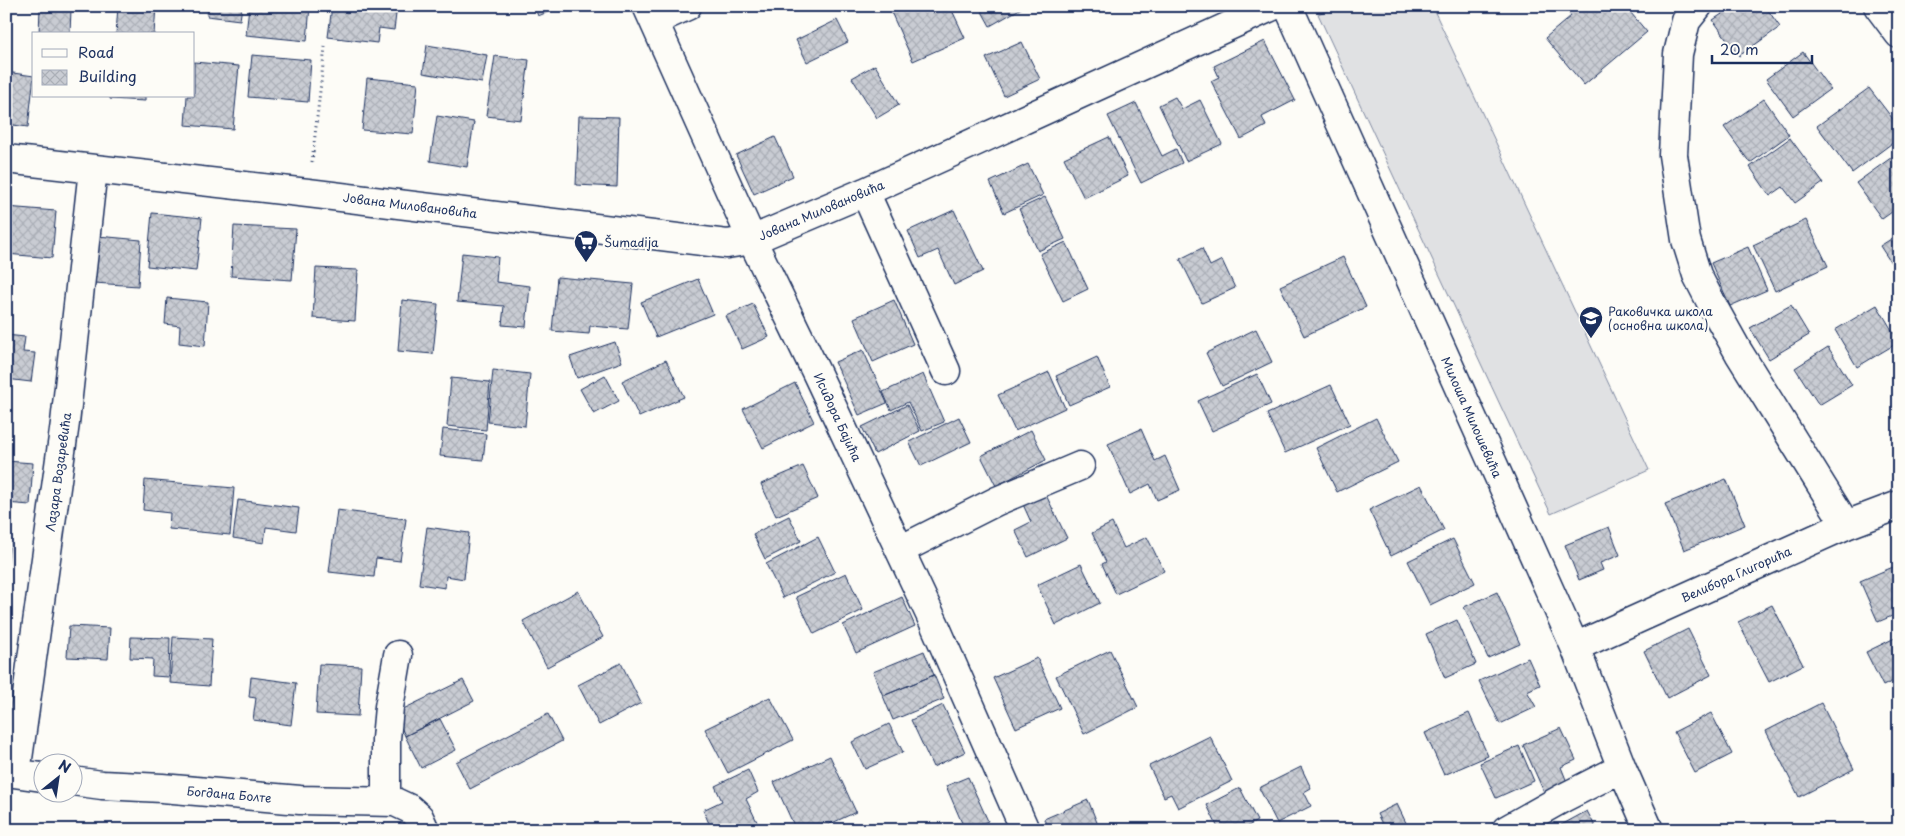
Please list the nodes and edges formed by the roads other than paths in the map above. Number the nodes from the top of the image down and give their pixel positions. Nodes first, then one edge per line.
1 (687, 6) edge
2 (1273, 6) edge
3 (1288, 6) edge
4 (1698, 6) edge
5 (1878, 6) edge
6 (651, 14) edge
7 (1899, 34) edge
8 (6, 159) edge
9 (93, 169) junction
10 (865, 192) junction
11 (752, 240) junction
12 (946, 371) dead end
13 (1080, 466) dead end
14 (1899, 505) edge
15 (1846, 524) junction
16 (900, 550) junction
17 (1575, 647) junction
18 (398, 655) dead end
19 (1622, 768) junction
20 (11, 773) edge
21 (32, 776) edge
22 (82, 782) edge
23 (386, 801) junction
24 (425, 830) edge
25 (1025, 830) edge
26 (1506, 830) edge
27 (1649, 830) edge

1 - 6 street
2 - 10 street, Јована Миловановића
3 - 17 street, Милоша Милошевића
4 - 15 street
5 - 7 street
6 - 11 street, Исидора Бајића
8 - 9 street, Јована Миловановића
9 - 11 street, Јована Миловановића
9 - 20 street, Лазара Возаревића
10 - 11 street, Јована Миловановића
10 - 12 street
11 - 16 street, Исидора Бајића
13 - 16 street
14 - 15 street, Велибора Глигорића
15 - 17 street, Велибора Глигорића
16 - 25 street, Исидора Бајића
17 - 19 street, Милоша Милошевића
18 - 23 street
19 - 26 street
19 - 27 street, Милоша Милошевића
20 - 21 street
22 - 23 street, Богдана Болте
23 - 24 street, Богдана Болте

